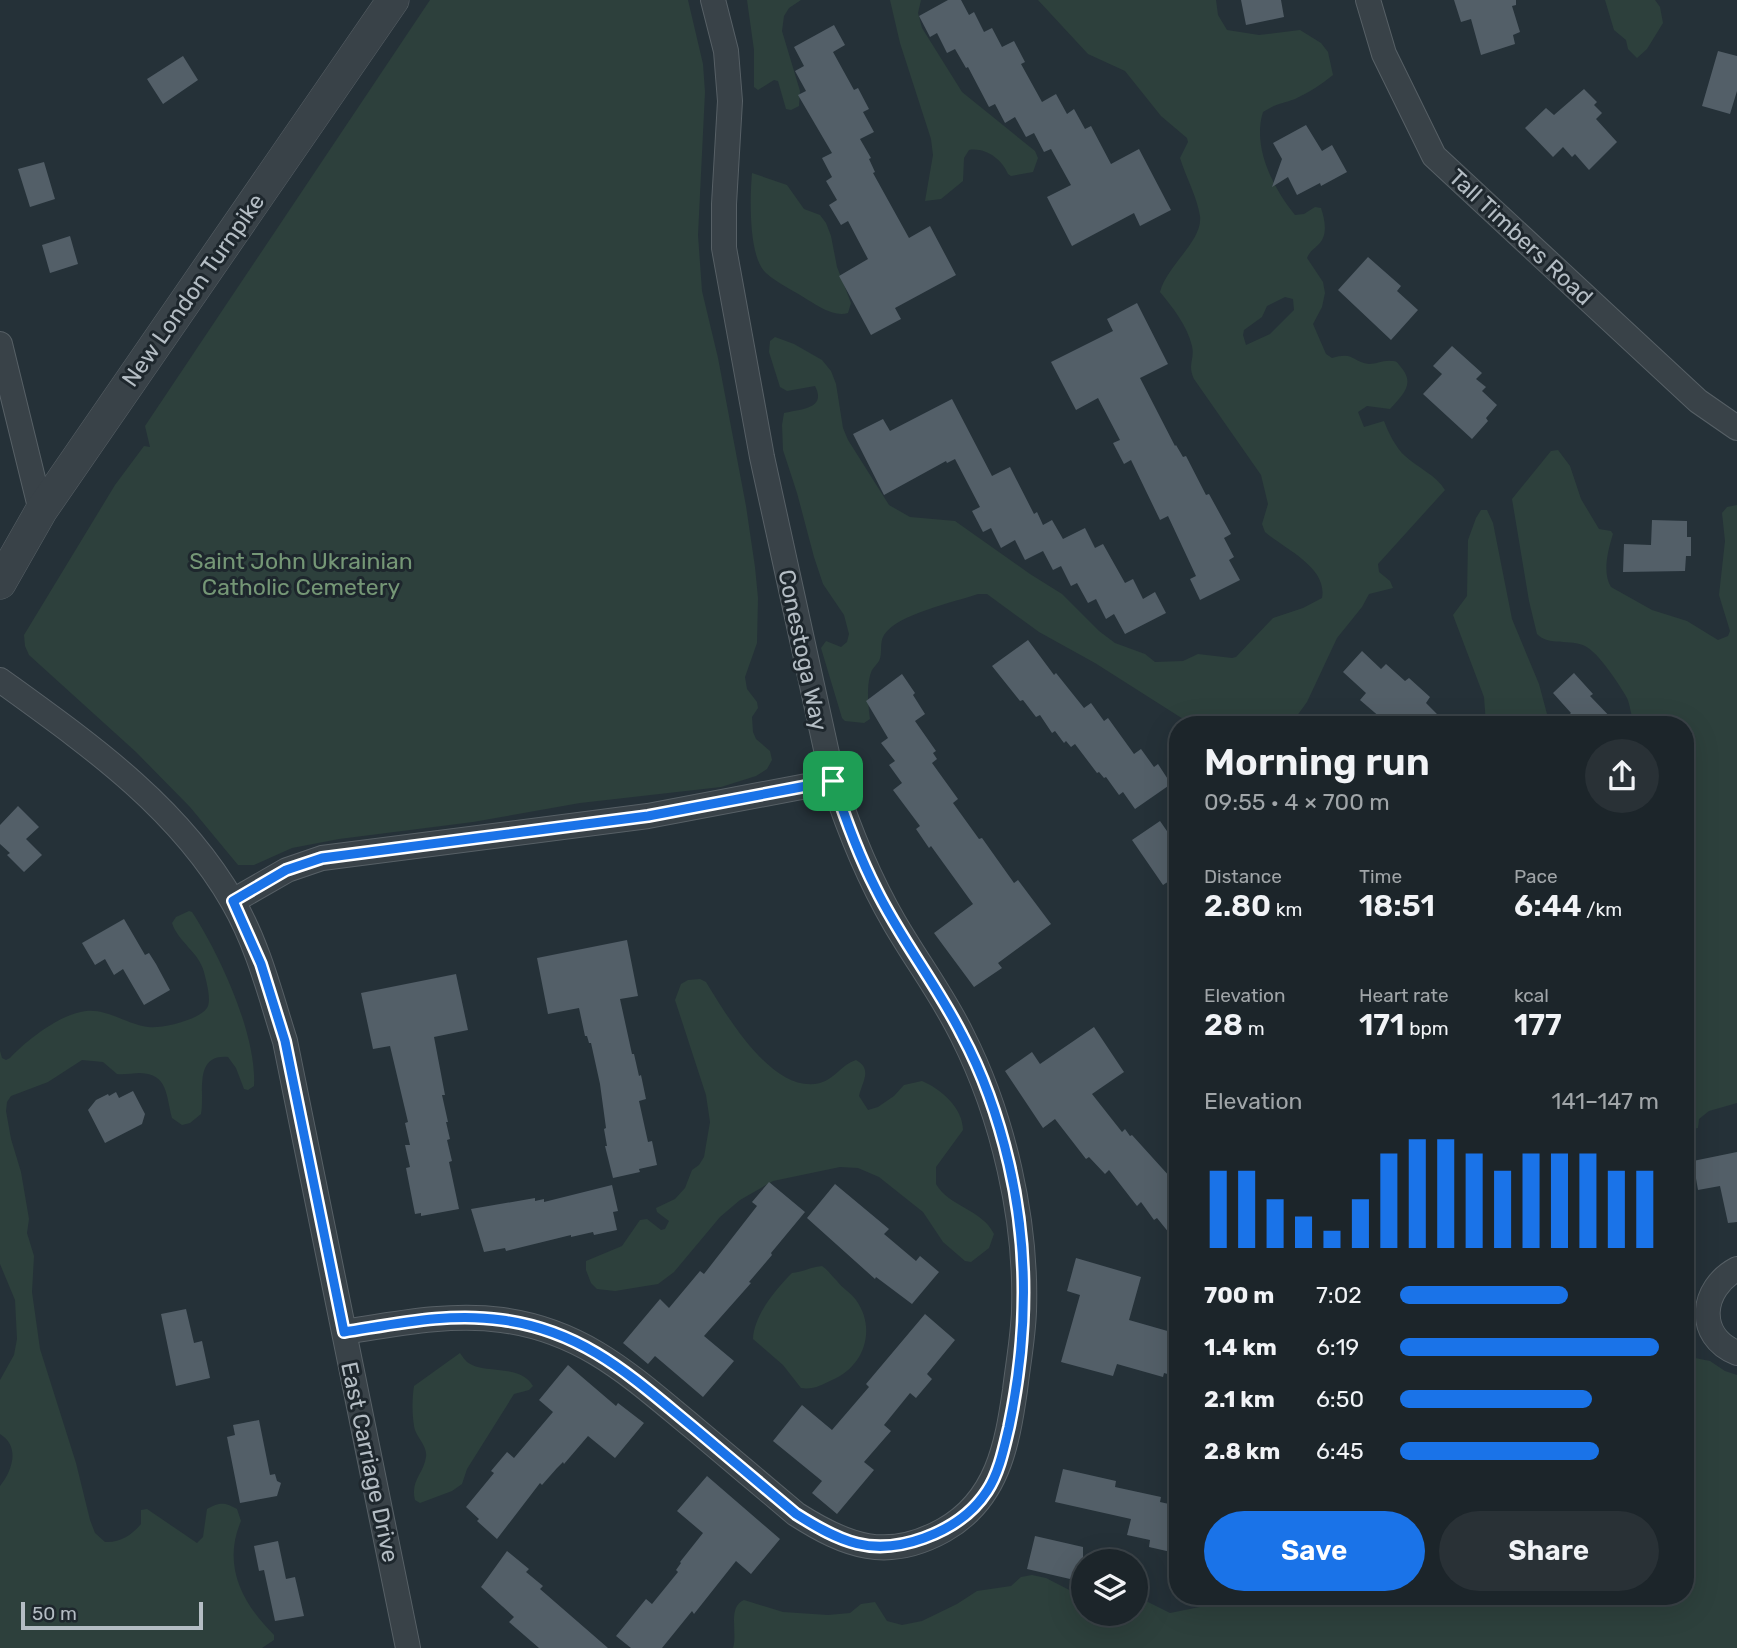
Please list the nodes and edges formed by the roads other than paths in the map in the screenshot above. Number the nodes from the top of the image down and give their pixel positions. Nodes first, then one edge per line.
1 (393, 0) edge
2 (713, 0) edge
3 (1368, 0) edge
4 (0, 344) edge
5 (1737, 428) edge
6 (41, 510) junction
7 (0, 583) edge
8 (0, 680) edge
9 (833, 781) junction
10 (233, 901) junction
11 (1737, 1269) edge
12 (344, 1332) junction
13 (1737, 1353) edge
14 (408, 1648) edge

1 - 6 street, New London Turnpike
2 - 9 street, Conestoga Way
3 - 5 street, Tall Timbers Road
4 - 6 street
6 - 7 street, New London Turnpike
8 - 10 street, East Carriage Drive
9 - 10 street
9 - 12 street, Conestoga Way
10 - 12 street, East Carriage Drive
11 - 13 street
12 - 14 street, East Carriage Drive

